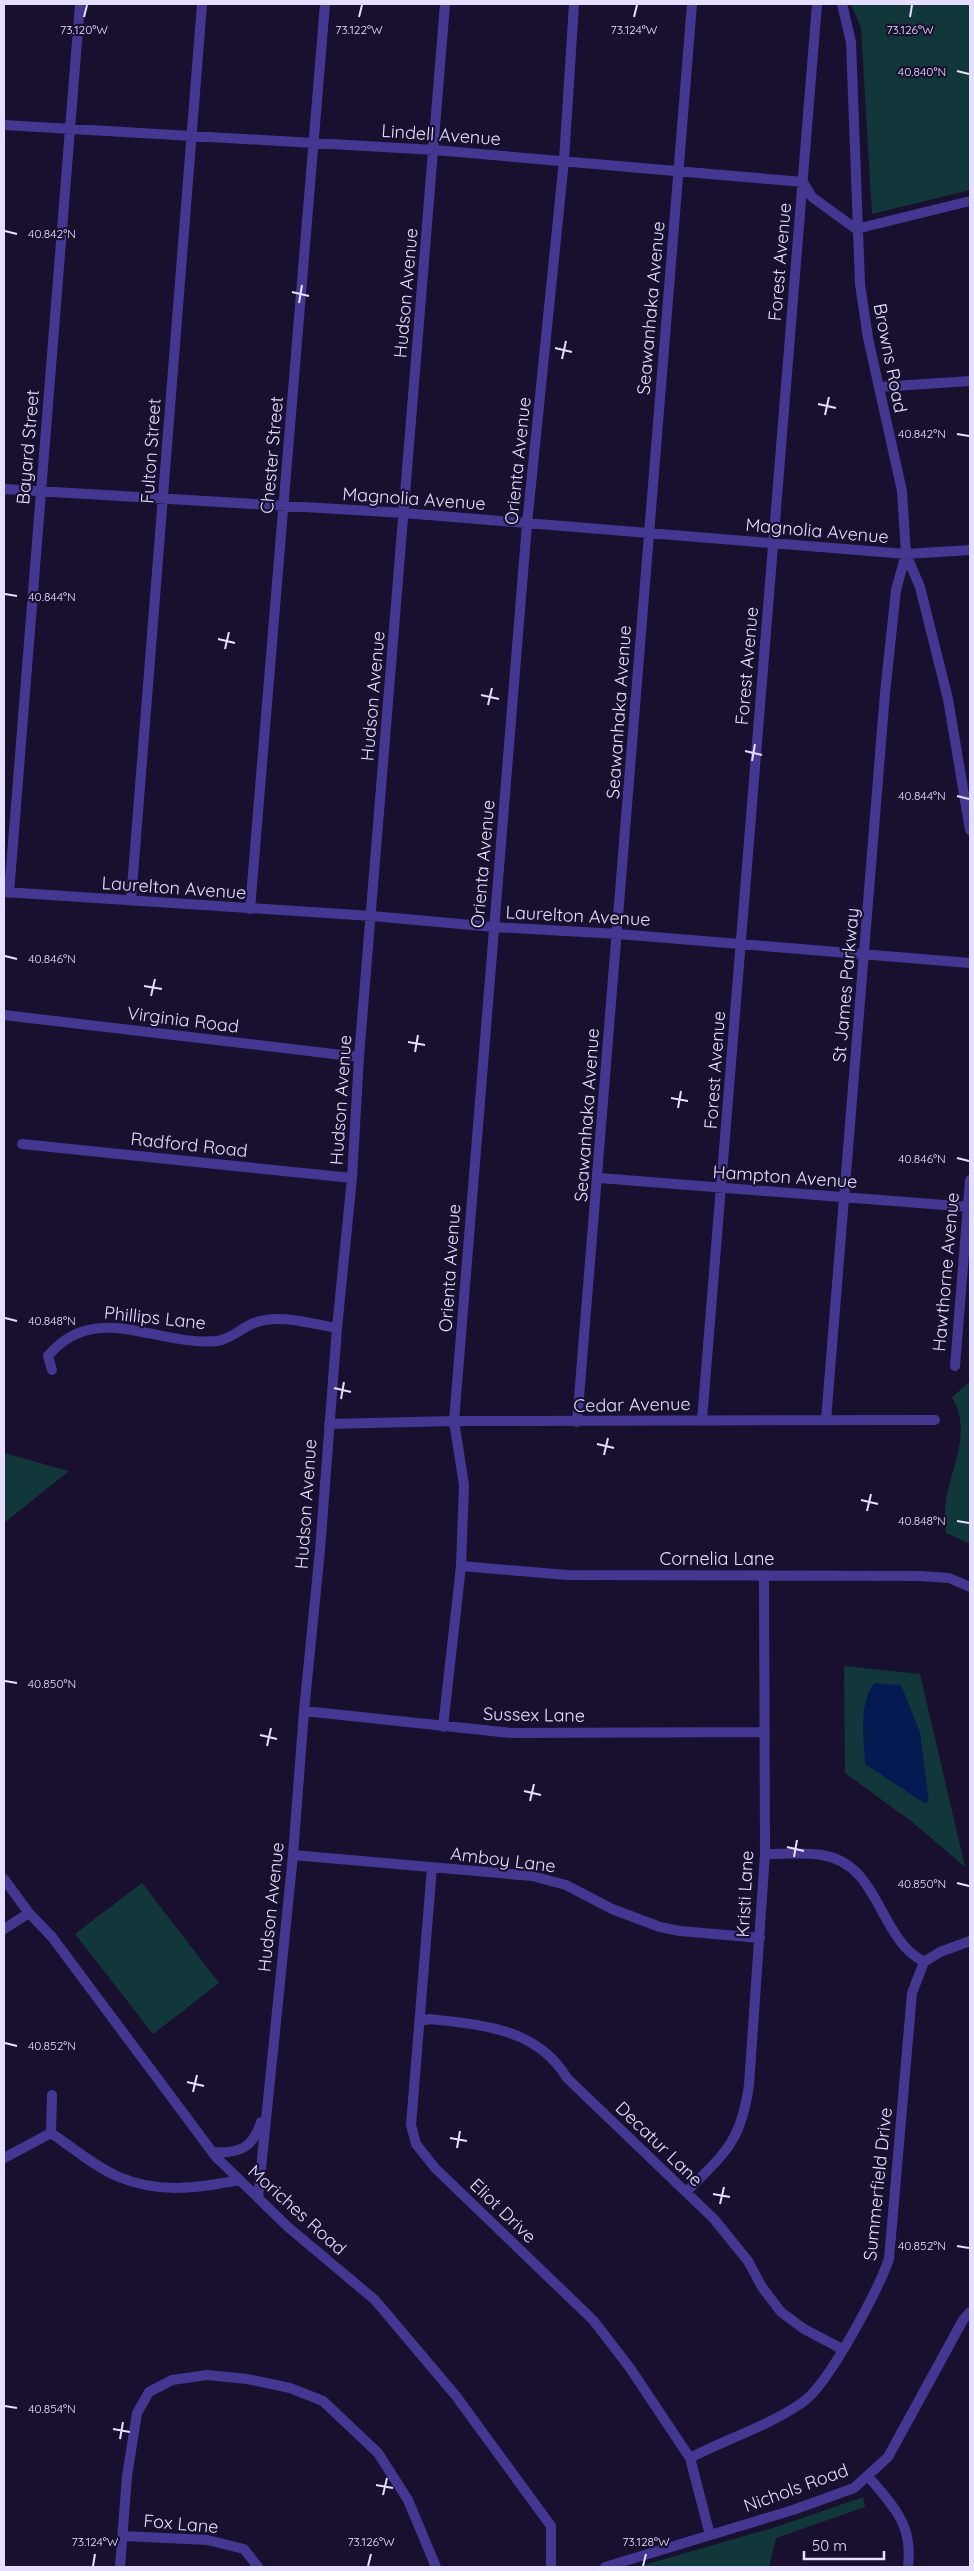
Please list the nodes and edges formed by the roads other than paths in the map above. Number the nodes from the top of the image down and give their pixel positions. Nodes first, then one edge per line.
1 (80, 4) edge
2 (202, 4) edge
3 (325, 4) edge
4 (446, 4) edge
5 (574, 4) edge
6 (692, 4) edge
7 (817, 4) edge
8 (842, 4) edge
9 (4, 125) edge
10 (70, 128) junction
11 (191, 137) junction
12 (314, 144) junction
13 (434, 150) junction
14 (564, 160) junction
15 (678, 170) junction
16 (803, 182) junction
17 (970, 201) edge
18 (856, 229) junction
19 (970, 381) edge
20 (879, 387) junction
21 (4, 489) edge
22 (41, 491) junction
23 (164, 499) junction
24 (284, 507) junction
25 (404, 513) junction
26 (528, 524) junction
27 (649, 533) junction
28 (773, 544) junction
29 (970, 550) edge
30 (906, 554) junction
31 (970, 830) edge
32 (6, 892) edge
33 (130, 900) junction
34 (250, 910) junction
35 (372, 916) junction
36 (494, 927) junction
37 (618, 934) junction
38 (740, 944) junction
39 (864, 955) junction
40 (970, 963) edge
41 (4, 1015) edge
42 (359, 1057) junction
43 (22, 1144) dead end
44 (352, 1178) junction
45 (598, 1178) junction
46 (970, 1180) edge
47 (722, 1189) junction
48 (845, 1198) junction
49 (969, 1207) edge
50 (337, 1328) junction
51 (955, 1366) dead end
52 (52, 1370) dead end
53 (702, 1420) junction
54 (826, 1420) junction
55 (936, 1420) dead end
56 (454, 1421) junction
57 (577, 1422) junction
58 (329, 1424) junction
59 (462, 1566) junction
60 (764, 1576) junction
61 (970, 1587) edge
62 (304, 1711) junction
63 (443, 1727) junction
64 (764, 1732) junction
65 (765, 1854) junction
66 (293, 1855) junction
67 (432, 1867) junction
68 (4, 1879) edge
69 (29, 1913) junction
70 (4, 1930) edge
71 (760, 1938) junction
72 (970, 1941) edge
73 (924, 1962) junction
74 (420, 2021) junction
75 (52, 2095) dead end
76 (267, 2105) junction
77 (51, 2133) junction
78 (213, 2152) junction
79 (4, 2158) edge
80 (240, 2180) junction
81 (686, 2192) junction
82 (258, 2198) junction
83 (970, 2312) edge
84 (842, 2349) junction
85 (690, 2458) junction
86 (868, 2476) junction
87 (710, 2534) junction
88 (123, 2536) junction
89 (120, 2567) edge
90 (258, 2567) edge
91 (436, 2567) edge
92 (551, 2567) edge
93 (605, 2567) edge
94 (908, 2567) edge

1 - 10 street, Bayard Street
2 - 11 street, Fulton Street
3 - 12 street, Chester Street
4 - 13 street, Hudson Avenue
5 - 14 street, Orienta Avenue
6 - 15 street, Seawanhaka Avenue
7 - 16 street, Forest Avenue
8 - 18 street, Browns Road
9 - 10 street, Lindell Avenue
10 - 11 street, Lindell Avenue
10 - 22 street, Bayard Street
11 - 12 street, Lindell Avenue
11 - 23 street, Fulton Street
12 - 13 street, Lindell Avenue
12 - 24 street, Chester Street
13 - 14 street, Lindell Avenue
13 - 25 street, Hudson Avenue
14 - 15 street, Lindell Avenue
14 - 26 street, Orienta Avenue
15 - 16 street, Lindell Avenue
15 - 27 street, Seawanhaka Avenue
16 - 18 street
16 - 28 street, Forest Avenue
17 - 18 street
18 - 20 street, Browns Road
19 - 20 street
20 - 30 street, Browns Road
21 - 22 street, Magnolia Avenue
22 - 23 street, Magnolia Avenue
22 - 32 street, Bayard Street
23 - 24 street, Magnolia Avenue
23 - 33 street, Fulton Street
24 - 25 street, Magnolia Avenue
24 - 34 street, Chester Street
25 - 26 street, Magnolia Avenue
25 - 35 street, Hudson Avenue
26 - 27 street, Magnolia Avenue
26 - 36 street, Orienta Avenue
27 - 28 street, Magnolia Avenue
27 - 37 street, Seawanhaka Avenue
28 - 30 street, Magnolia Avenue
28 - 38 street, Forest Avenue
29 - 30 street, Magnolia Avenue
30 - 31 street, Browns Road
30 - 39 street, St James Parkway
32 - 33 street, Laurelton Avenue
33 - 34 street, Laurelton Avenue
34 - 35 street, Laurelton Avenue
35 - 36 street, Laurelton Avenue
35 - 42 street, Hudson Avenue
36 - 37 street, Laurelton Avenue
36 - 56 street, Orienta Avenue
37 - 38 street, Laurelton Avenue
37 - 45 street, Seawanhaka Avenue
38 - 39 street, Laurelton Avenue
38 - 47 street, Forest Avenue
39 - 40 street, Laurelton Avenue
39 - 48 street, St James Parkway
41 - 42 street, Virginia Road
42 - 44 street, Hudson Avenue
43 - 44 street, Radford Road
44 - 50 street, Hudson Avenue
45 - 47 street, Hampton Avenue
45 - 57 street, Seawanhaka Avenue
46 - 49 street, Hawthorne Avenue
47 - 48 street, Hampton Avenue
47 - 53 street, Forest Avenue
48 - 49 street, Hampton Avenue
48 - 54 street, St James Parkway
49 - 51 street, Hawthorne Avenue
50 - 52 street, Phillips Lane
50 - 58 street, Hudson Avenue
53 - 54 street, Cedar Avenue
53 - 57 street, Cedar Avenue
54 - 55 street, Cedar Avenue
56 - 57 street, Cedar Avenue
56 - 58 street, Cedar Avenue
56 - 59 street, Orienta Avenue
58 - 62 street, Hudson Avenue
59 - 60 street, Cornelia Lane
59 - 63 street, Orienta Avenue
60 - 61 street, Cornelia Lane
60 - 64 street, Kristi Lane
62 - 63 street, Sussex Lane
62 - 66 street, Hudson Avenue
63 - 64 street, Sussex Lane
64 - 65 street, Kristi Lane
65 - 71 street, Kristi Lane
65 - 73 street
66 - 67 street, Amboy Lane
66 - 76 street, Hudson Avenue
67 - 71 street, Amboy Lane
67 - 74 street, Eliot Drive
68 - 69 street, Moriches Road
69 - 70 street
69 - 78 street, Moriches Road
71 - 81 street, Kristi Lane
72 - 73 street
73 - 84 street, Summerfield Drive
74 - 81 street, Decatur Lane
74 - 85 street, Eliot Drive
75 - 77 street
76 - 78 street
76 - 82 street, Hudson Avenue
77 - 79 street
77 - 80 street
78 - 80 street, Moriches Road
80 - 82 street, Moriches Road
81 - 84 street, Decatur Lane
82 - 92 street, Moriches Road
83 - 86 street, Nichols Road
84 - 85 street, Summerfield Drive
85 - 87 street, Eliot Drive
86 - 87 street, Nichols Road
86 - 94 street
87 - 93 street, Nichols Road
88 - 89 street
88 - 90 street, Fox Lane
88 - 91 street

